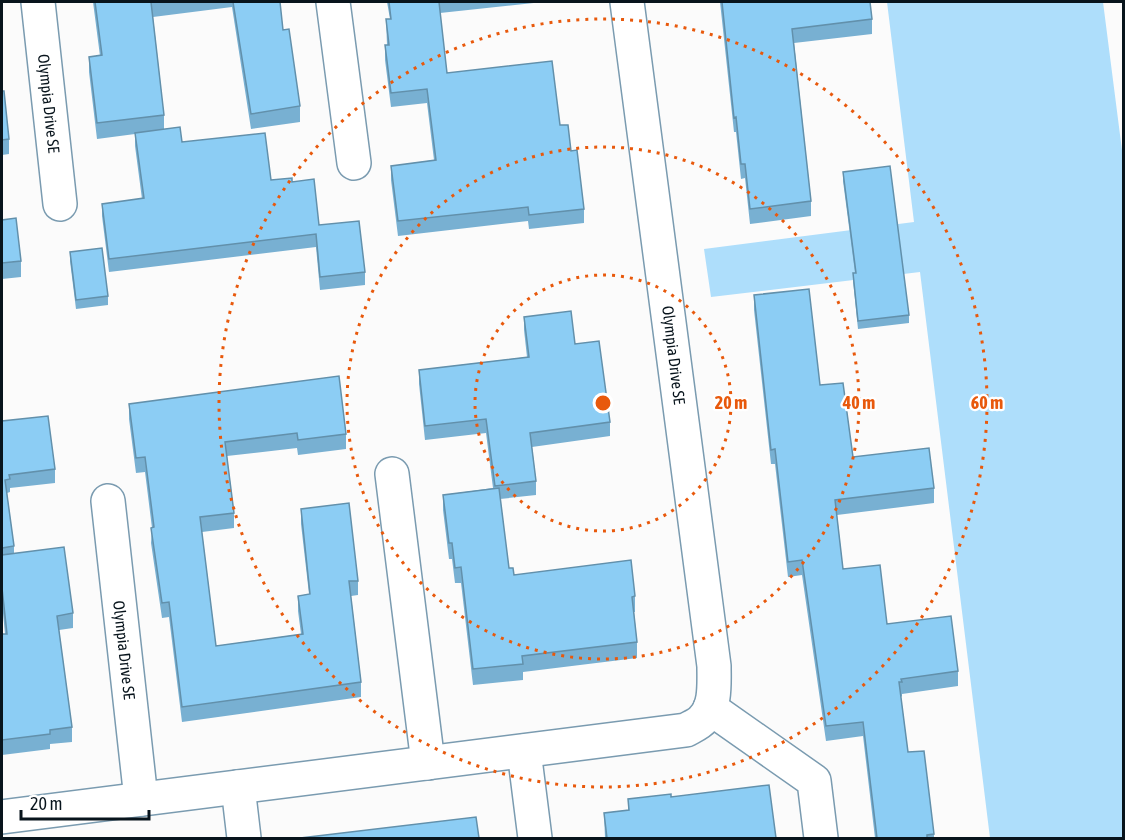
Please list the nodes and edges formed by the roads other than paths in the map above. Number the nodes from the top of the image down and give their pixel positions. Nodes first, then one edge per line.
1 (38, 2) edge
2 (333, 2) edge
3 (627, 2) edge
4 (354, 163) dead end
5 (60, 204) dead end
6 (392, 474) dead end
7 (108, 501) dead end
8 (710, 708) junction
9 (524, 751) junction
10 (428, 763) junction
11 (238, 787) junction
12 (141, 799) junction
13 (2, 817) edge
14 (244, 838) edge
15 (535, 838) edge
16 (821, 838) edge

1 - 5 street, Olympia Drive SE
2 - 4 street
3 - 8 street, Olympia Drive SE
6 - 10 street
7 - 12 street, Olympia Drive SE
8 - 9 street
8 - 16 street
9 - 10 street
9 - 15 street
10 - 11 street
11 - 12 street
11 - 14 street
12 - 13 street

